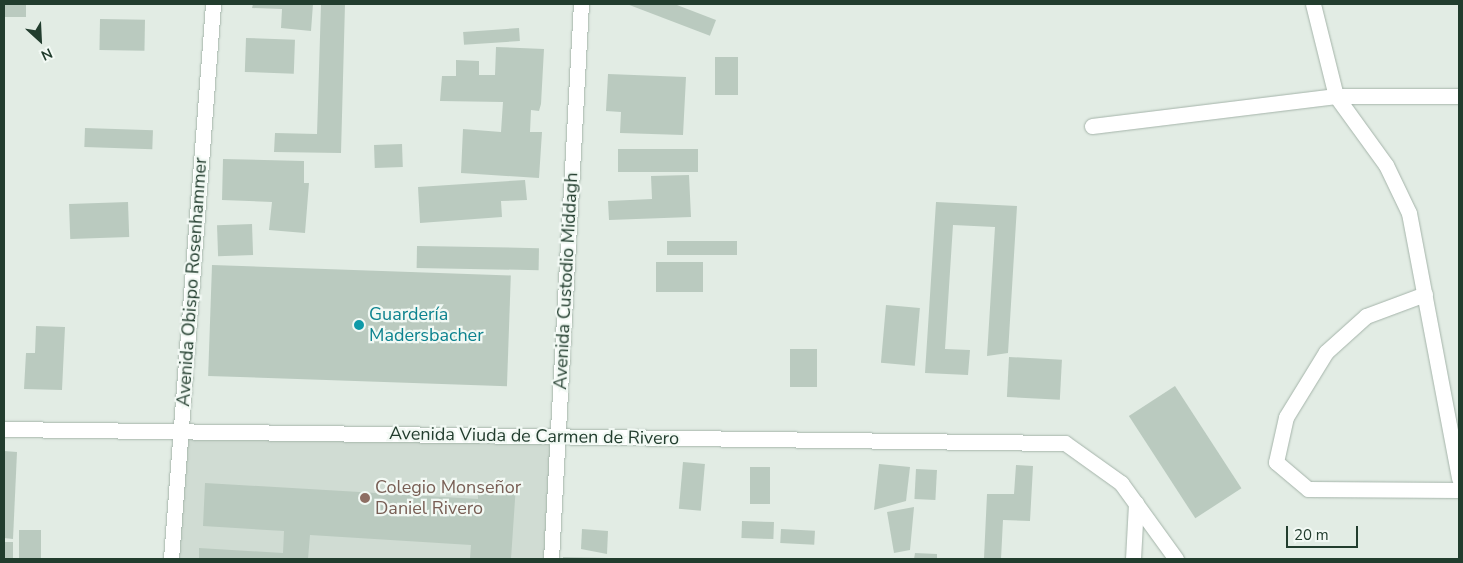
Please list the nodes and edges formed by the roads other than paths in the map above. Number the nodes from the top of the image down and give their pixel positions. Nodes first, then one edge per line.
1 (212, 4) edge
2 (581, 4) edge
3 (1313, 4) edge
4 (1336, 96) junction
5 (1459, 96) edge
6 (1092, 126) dead end
7 (1425, 294) junction
8 (4, 429) edge
9 (181, 431) junction
10 (558, 437) junction
11 (1459, 478) edge
12 (1459, 490) edge
13 (1136, 503) junction
14 (171, 559) edge
15 (551, 559) edge
16 (1133, 559) edge
17 (1176, 559) edge

1 - 9 street, Avenida Obispo Rosenhammer
2 - 10 street, Avenida Custodio Middagh
3 - 4 street
4 - 5 street
4 - 6 street
4 - 7 street
7 - 11 street
7 - 12 street
8 - 9 street, Avenida Viuda de Carmen de Rivero
9 - 10 street, Avenida Viuda de Carmen de Rivero
9 - 14 street, Avenida Obispo Rosenhammer
10 - 13 street, Avenida Viuda de Carmen de Rivero
10 - 15 street, Avenida Custodio Middagh
13 - 16 street
13 - 17 street

